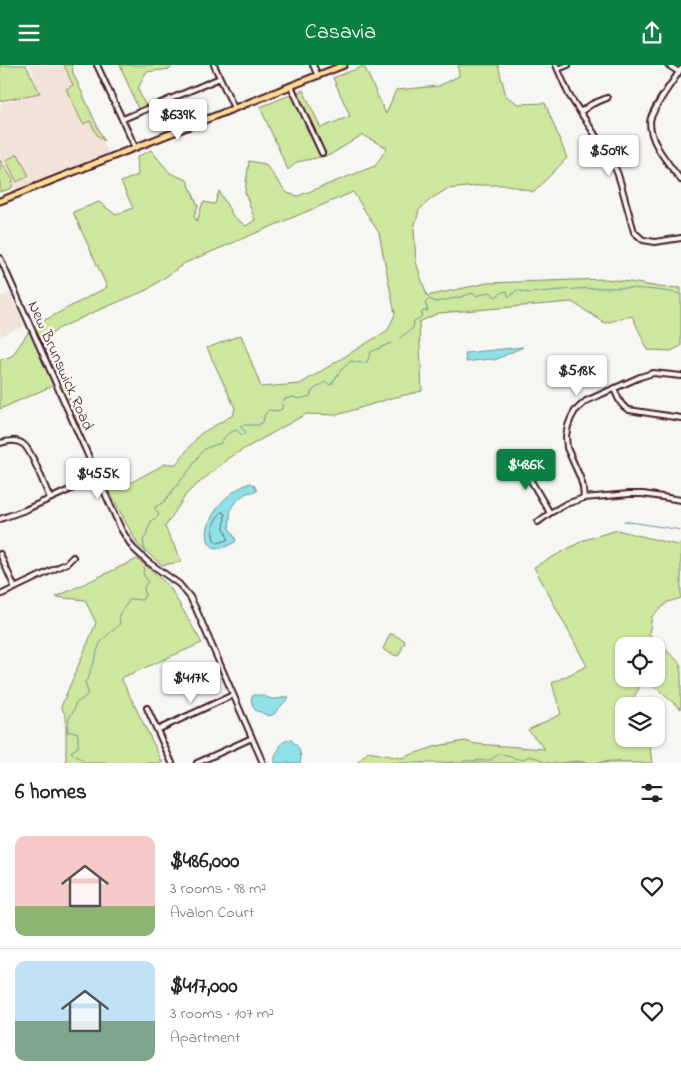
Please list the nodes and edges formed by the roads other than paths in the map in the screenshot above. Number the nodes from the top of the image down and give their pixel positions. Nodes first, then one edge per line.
1 (97, 65) edge
2 (214, 65) edge
3 (313, 65) edge
4 (344, 65) edge
5 (568, 65) edge
6 (668, 65) edge
7 (557, 67) edge
8 (680, 70) edge
9 (318, 76) junction
10 (220, 78) junction
11 (291, 86) junction
12 (607, 98) dead end
13 (234, 108) junction
14 (580, 112) junction
15 (122, 119) junction
16 (135, 147) junction
17 (322, 153) dead end
18 (681, 180) edge
19 (0, 201) edge
20 (681, 238) edge
21 (0, 257) edge
22 (681, 376) edge
23 (614, 389) junction
24 (681, 418) edge
25 (0, 443) edge
26 (522, 461) dead end
27 (98, 477) junction
28 (50, 498) junction
29 (584, 499) junction
30 (681, 500) edge
31 (550, 513) junction
32 (0, 519) edge
33 (538, 522) dead end
34 (0, 554) edge
35 (73, 557) dead end
36 (15, 588) junction
37 (0, 595) edge
38 (234, 695) junction
39 (147, 708) dead end
40 (157, 730) junction
41 (253, 738) junction
42 (172, 763) edge
43 (198, 763) edge
44 (263, 763) edge

1 - 15 street
2 - 10 street
3 - 9 street
4 - 9 main road
5 - 7 street
6 - 8 street
7 - 14 street
8 - 18 street
9 - 11 main road
10 - 13 street
10 - 15 street
11 - 13 main road
11 - 17 street
12 - 14 street
13 - 16 main road
14 - 20 street
15 - 16 street
16 - 19 main road
21 - 27 street, New Brunswick Road
22 - 23 street
23 - 24 street
23 - 29 street
25 - 28 street
26 - 31 street
27 - 28 street
27 - 38 street, New Brunswick Road
28 - 32 street
29 - 30 street
29 - 31 street
31 - 33 street
34 - 36 street
35 - 36 street
36 - 37 street
38 - 40 street
38 - 41 street, New Brunswick Road
39 - 40 street
40 - 42 street
41 - 43 street
41 - 44 street, New Brunswick Road

